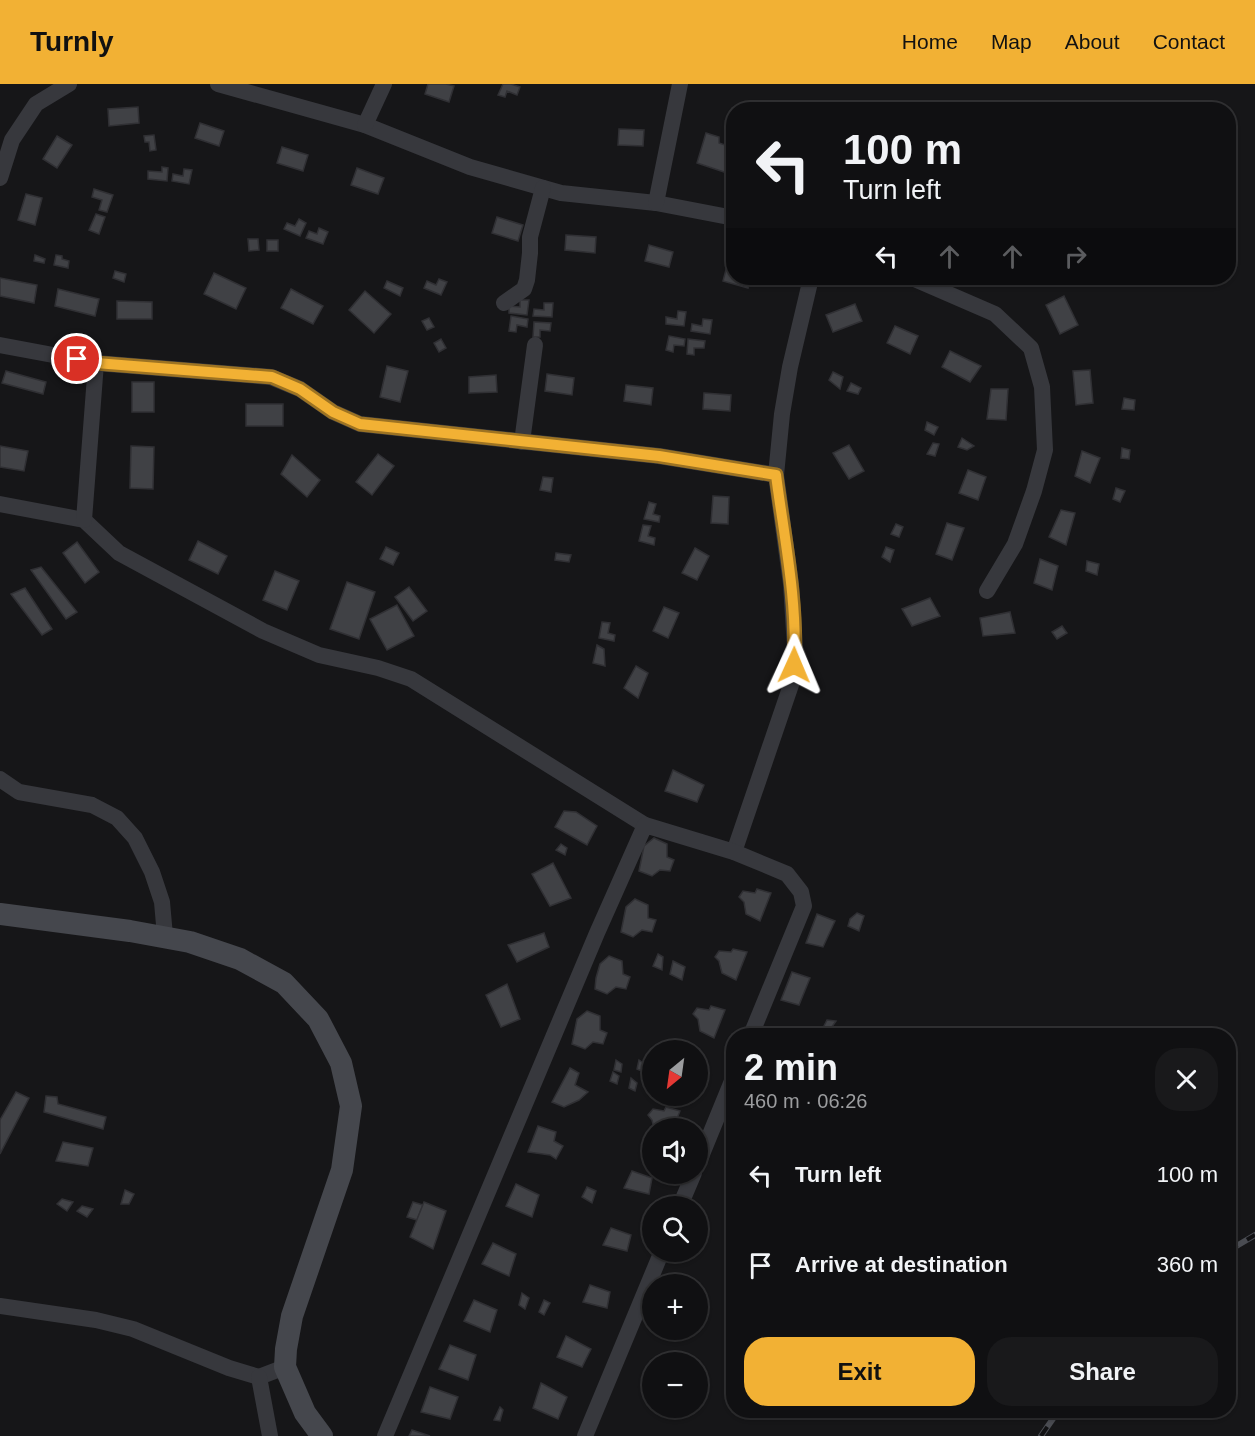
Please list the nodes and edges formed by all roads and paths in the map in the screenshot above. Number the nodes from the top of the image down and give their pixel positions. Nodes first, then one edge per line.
1 (69, 84) edge
2 (218, 84) edge
3 (384, 84) edge
4 (680, 84) edge
5 (365, 125) junction
6 (0, 178) edge
7 (543, 188) junction
8 (656, 203) junction
9 (726, 216) edge
10 (809, 285) edge
11 (928, 285) edge
12 (504, 303) dead end
13 (0, 345) edge
14 (535, 345) dead end
15 (96, 363) junction
16 (522, 442) junction
17 (776, 475) junction
18 (0, 504) edge
19 (84, 520) junction
20 (987, 591) dead end
21 (0, 779) edge
22 (645, 825) junction
23 (734, 852) junction
24 (0, 914) edge
25 (165, 936) junction
26 (754, 1028) edge
27 (726, 1096) edge
28 (708, 1140) edge
29 (657, 1262) edge
30 (0, 1306) edge
31 (285, 1367) junction
32 (259, 1377) junction
33 (270, 1436) edge
34 (322, 1436) edge
35 (385, 1436) edge
36 (585, 1436) edge

1 - 6 street
2 - 5 street
3 - 5 street
4 - 8 street
5 - 7 street
7 - 8 street
7 - 12 street
8 - 9 street
10 - 17 street
11 - 20 street
13 - 15 street
14 - 16 street
15 - 16 street
15 - 19 street
16 - 17 street
17 - 23 street
18 - 19 street
19 - 22 street
21 - 25 street
22 - 23 street
22 - 35 street
23 - 26 street
24 - 25 street
25 - 31 street
27 - 28 street
29 - 36 street
30 - 32 street
31 - 32 street
31 - 34 street
32 - 33 street

